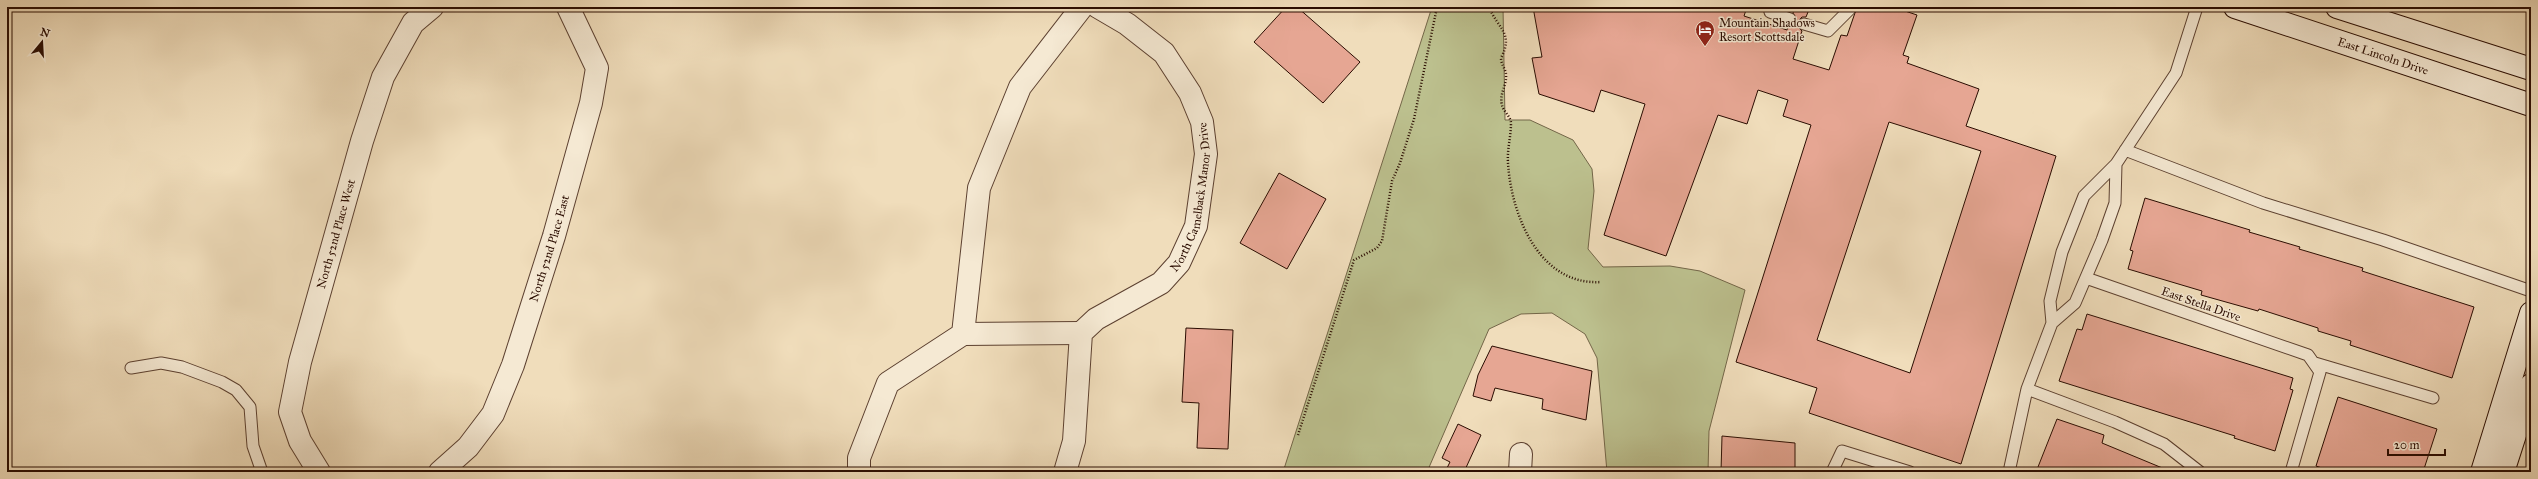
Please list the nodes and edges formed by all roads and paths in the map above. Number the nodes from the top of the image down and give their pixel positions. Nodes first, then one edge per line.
1 (432, 7) edge
2 (568, 7) edge
3 (1082, 7) edge
4 (1098, 7) edge
5 (1437, 7) edge
6 (1489, 7) edge
7 (1769, 7) edge
8 (2197, 7) edge
9 (2236, 7) edge
10 (2337, 7) edge
11 (1850, 9) dead end
12 (1790, 19) dead end
13 (1804, 24) dead end
14 (2531, 70) edge
15 (2531, 105) edge
16 (2124, 150) junction
17 (2116, 164) junction
18 (2086, 278) junction
19 (1601, 282) dead end
20 (2531, 291) edge
21 (2531, 313) edge
22 (2052, 323) junction
23 (963, 334) junction
24 (1081, 334) junction
25 (2312, 359) junction
26 (131, 368) dead end
27 (2531, 384) edge
28 (2027, 389) junction
29 (2433, 398) dead end
30 (1298, 435) dead end
31 (262, 472) edge
32 (318, 472) edge
33 (440, 472) edge
34 (859, 472) edge
35 (1065, 472) edge
36 (1832, 472) edge
37 (1910, 472) edge
38 (2009, 472) edge
39 (2200, 472) edge
40 (2291, 472) edge
41 (2482, 472) edge
42 (2503, 472) edge

1 - 32 street, North 52nd Place West
2 - 33 street, North 52nd Place East
3 - 23 street
4 - 24 street, North Camelback Manor Drive
5 - 30 path
6 - 19 path
7 - 12 lane
8 - 16 lane
9 - 15 street, East Lincoln Drive
10 - 14 street
11 - 13 lane
16 - 17 lane
16 - 20 lane
17 - 18 lane
17 - 22 lane
18 - 22 lane
18 - 25 lane, East Stella Drive
21 - 41 street
22 - 28 lane
23 - 24 street
23 - 34 street
24 - 35 street
25 - 29 lane, East Stella Drive
25 - 40 lane
26 - 31 lane
27 - 42 street
28 - 38 lane
28 - 39 lane
36 - 37 lane

